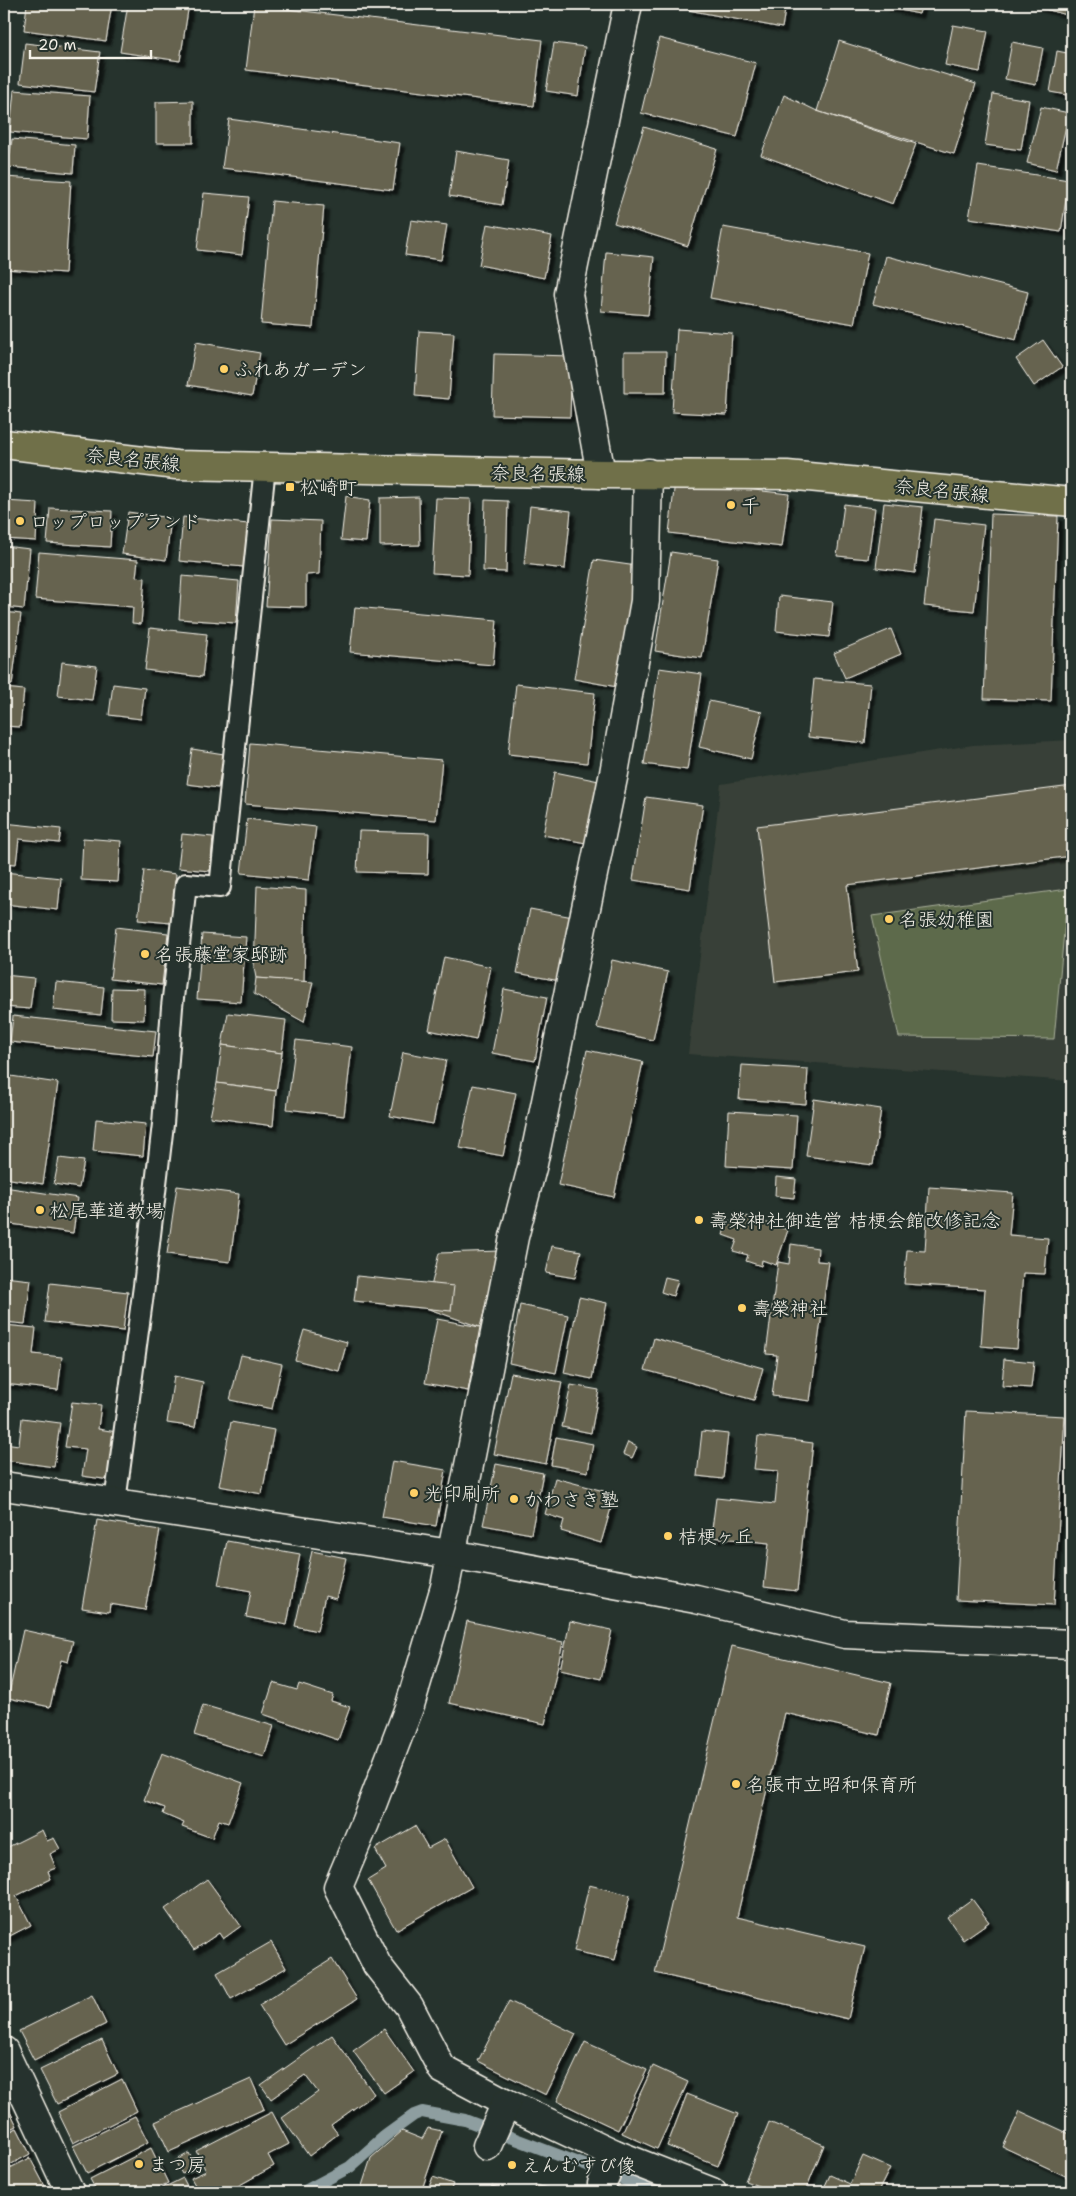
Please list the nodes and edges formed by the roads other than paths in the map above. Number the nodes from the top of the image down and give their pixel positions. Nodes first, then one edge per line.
1 (628, 4) edge
2 (4, 444) edge
3 (265, 467) junction
4 (648, 473) junction
5 (601, 474) junction
6 (1072, 502) edge
7 (4, 1486) edge
8 (116, 1502) junction
9 (451, 1554) junction
10 (1072, 1644) edge
11 (4, 2051) edge
12 (504, 2107) junction
13 (487, 2146) dead end
14 (613, 2156) junction
15 (602, 2184) dead end
16 (694, 2189) edge
17 (70, 2192) edge

1 - 5 street
2 - 3 main road, 奈良名張線
3 - 5 main road, 奈良名張線
3 - 8 lane
4 - 5 main road, 奈良名張線
4 - 6 main road, 奈良名張線
4 - 9 street
7 - 8 street
8 - 9 street
9 - 10 street
9 - 12 street
11 - 17 street
12 - 13 street
12 - 14 street
14 - 15 street
14 - 16 street

